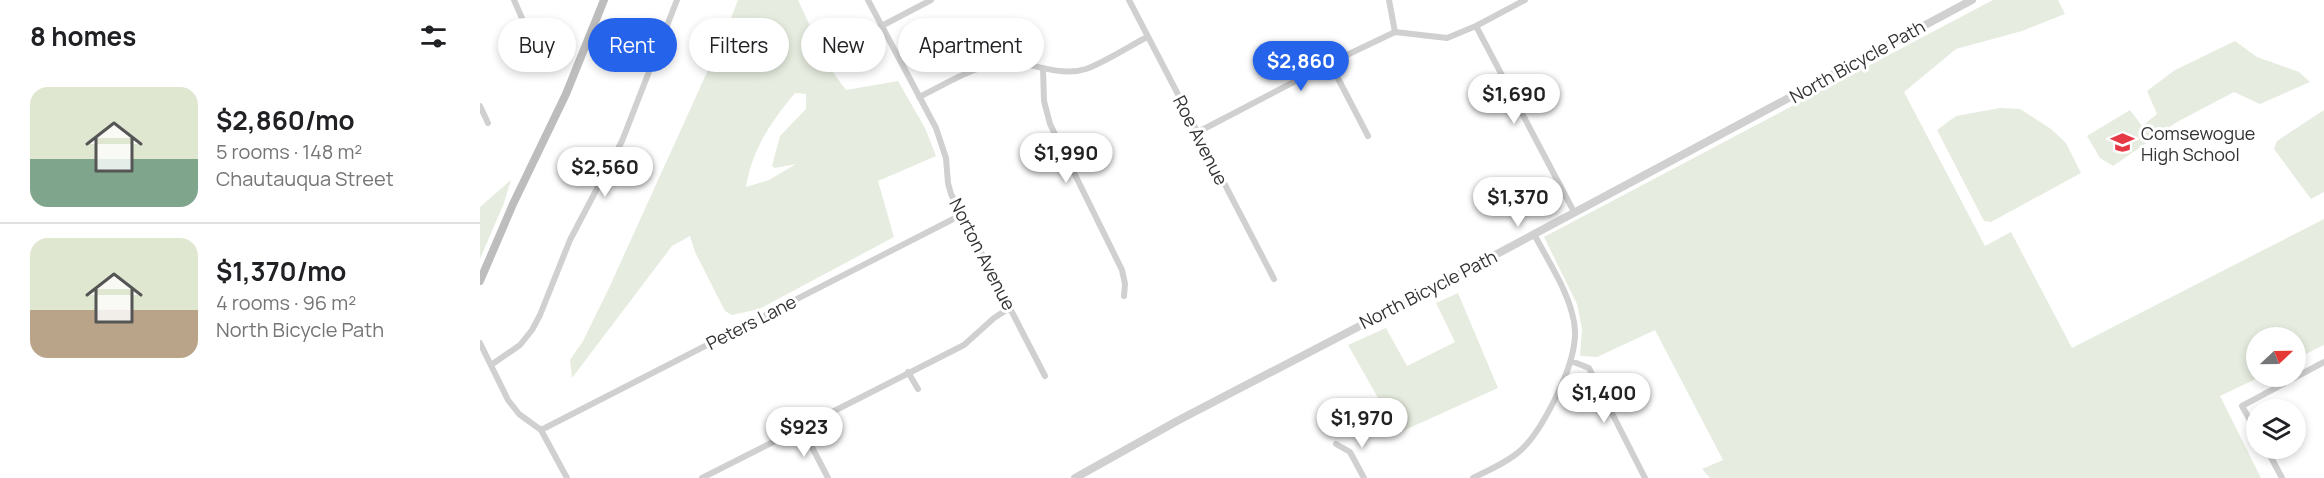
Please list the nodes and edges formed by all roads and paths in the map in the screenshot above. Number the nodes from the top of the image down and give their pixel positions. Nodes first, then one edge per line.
1 (514, 0) edge
2 (604, 0) edge
3 (677, 0) edge
4 (868, 0) edge
5 (931, 0) edge
6 (1129, 0) edge
7 (1389, 0) edge
8 (1525, 0) edge
9 (1972, 0) edge
10 (522, 18) edge
11 (878, 18) edge
12 (886, 24) edge
13 (1476, 26) junction
14 (1395, 32) junction
15 (886, 34) edge
16 (1147, 37) junction
17 (1330, 63) junction
18 (1044, 69) edge
19 (970, 72) edge
20 (1043, 72) edge
21 (919, 97) junction
22 (480, 106) edge
23 (489, 123) dead end
24 (1198, 132) junction
25 (1368, 136) dead end
26 (1574, 212) junction
27 (961, 214) junction
28 (1534, 234) junction
29 (1274, 279) dead end
30 (480, 281) edge
31 (1124, 296) dead end
32 (1011, 307) junction
33 (480, 343) edge
34 (1570, 361) junction
35 (2324, 362) edge
36 (491, 365) junction
37 (908, 372) junction
38 (1045, 376) dead end
39 (918, 389) dead end
40 (2255, 399) edge
41 (801, 426) junction
42 (541, 430) junction
43 (1336, 444) dead end
44 (2272, 459) edge
45 (567, 478) edge
46 (702, 478) edge
47 (828, 478) edge
48 (1076, 478) edge
49 (1364, 478) edge
50 (1473, 478) edge
51 (1645, 478) edge
52 (2282, 478) edge

1 - 10 street
2 - 30 main road
3 - 36 street
4 - 11 street, Norton Avenue
5 - 12 street
6 - 16 street, Roe Avenue
7 - 14 street
8 - 13 street
9 - 26 street, North Bicycle Path
13 - 14 street
13 - 26 street
14 - 17 street
15 - 21 street, Norton Avenue
16 - 18 street
16 - 24 street, Roe Avenue
17 - 24 street
17 - 25 street
19 - 21 street
20 - 31 street
21 - 27 street, Norton Avenue
22 - 23 street
24 - 29 street, Roe Avenue
26 - 28 street, North Bicycle Path
27 - 32 street, Norton Avenue
27 - 42 street, Peters Lane
28 - 34 street
28 - 48 street, North Bicycle Path
32 - 37 street
32 - 38 street, Norton Avenue
33 - 36 street
34 - 50 street
34 - 51 street
35 - 40 street
36 - 42 street
37 - 39 street
37 - 41 street
41 - 46 street
41 - 47 street
42 - 45 street
43 - 49 street
44 - 52 street

